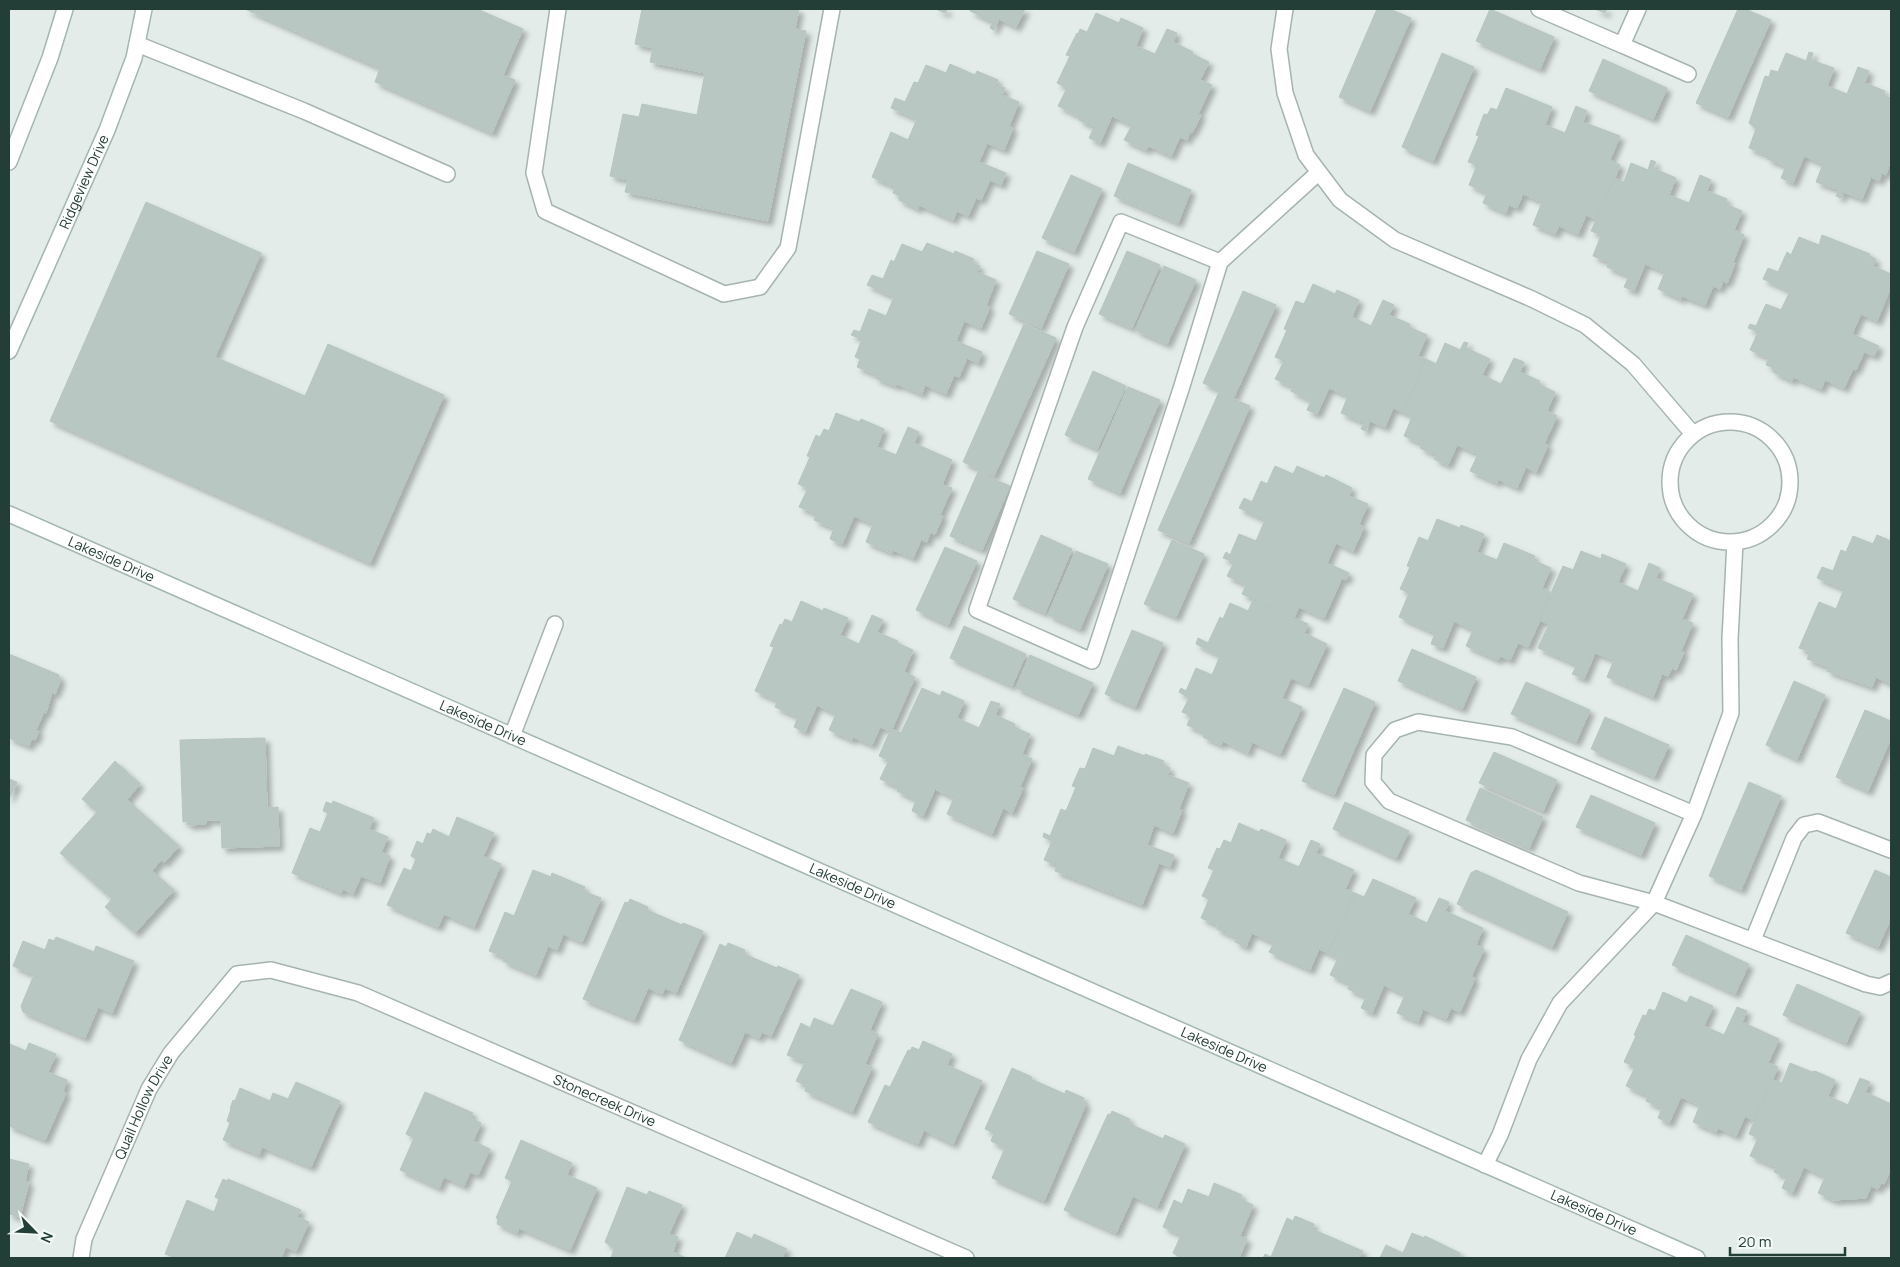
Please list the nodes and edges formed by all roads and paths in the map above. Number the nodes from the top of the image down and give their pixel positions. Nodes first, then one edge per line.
1 (65, 9) edge
2 (144, 9) edge
3 (558, 9) edge
4 (832, 9) edge
5 (1286, 9) edge
6 (1539, 9) edge
7 (1638, 9) edge
8 (137, 44) junction
9 (1622, 45) junction
10 (1688, 74) dead end
11 (12, 142) edge
12 (9, 162) edge
13 (1318, 172) junction
14 (447, 174) dead end
15 (1220, 262) junction
16 (9, 351) edge
17 (1693, 434) junction
18 (9, 514) edge
19 (1735, 542) junction
20 (555, 624) dead end
21 (512, 736) junction
22 (1694, 814) junction
23 (1891, 850) edge
24 (1654, 903) junction
25 (1753, 940) junction
26 (237, 974) joint
27 (1891, 982) edge
28 (1485, 1165) junction
29 (81, 1258) edge
30 (966, 1258) edge
31 (1697, 1258) edge

1 - 11 street
2 - 8 street, Ridgeview Drive
3 - 4 street
5 - 13 street
6 - 9 street
7 - 9 street
8 - 14 street
8 - 16 street, Ridgeview Drive
9 - 10 street
11 - 12 street
13 - 15 street
13 - 17 street
15 - 15 street
17 - 19 street
17 - 19 street
18 - 21 street, Lakeside Drive
19 - 22 street
20 - 21 street
21 - 28 street, Lakeside Drive
22 - 24 street
22 - 24 street
23 - 25 street
24 - 25 street
24 - 28 street
25 - 27 street
26 - 29 street, Quail Hollow Drive
26 - 30 street, Stonecreek Drive
28 - 31 street, Lakeside Drive

